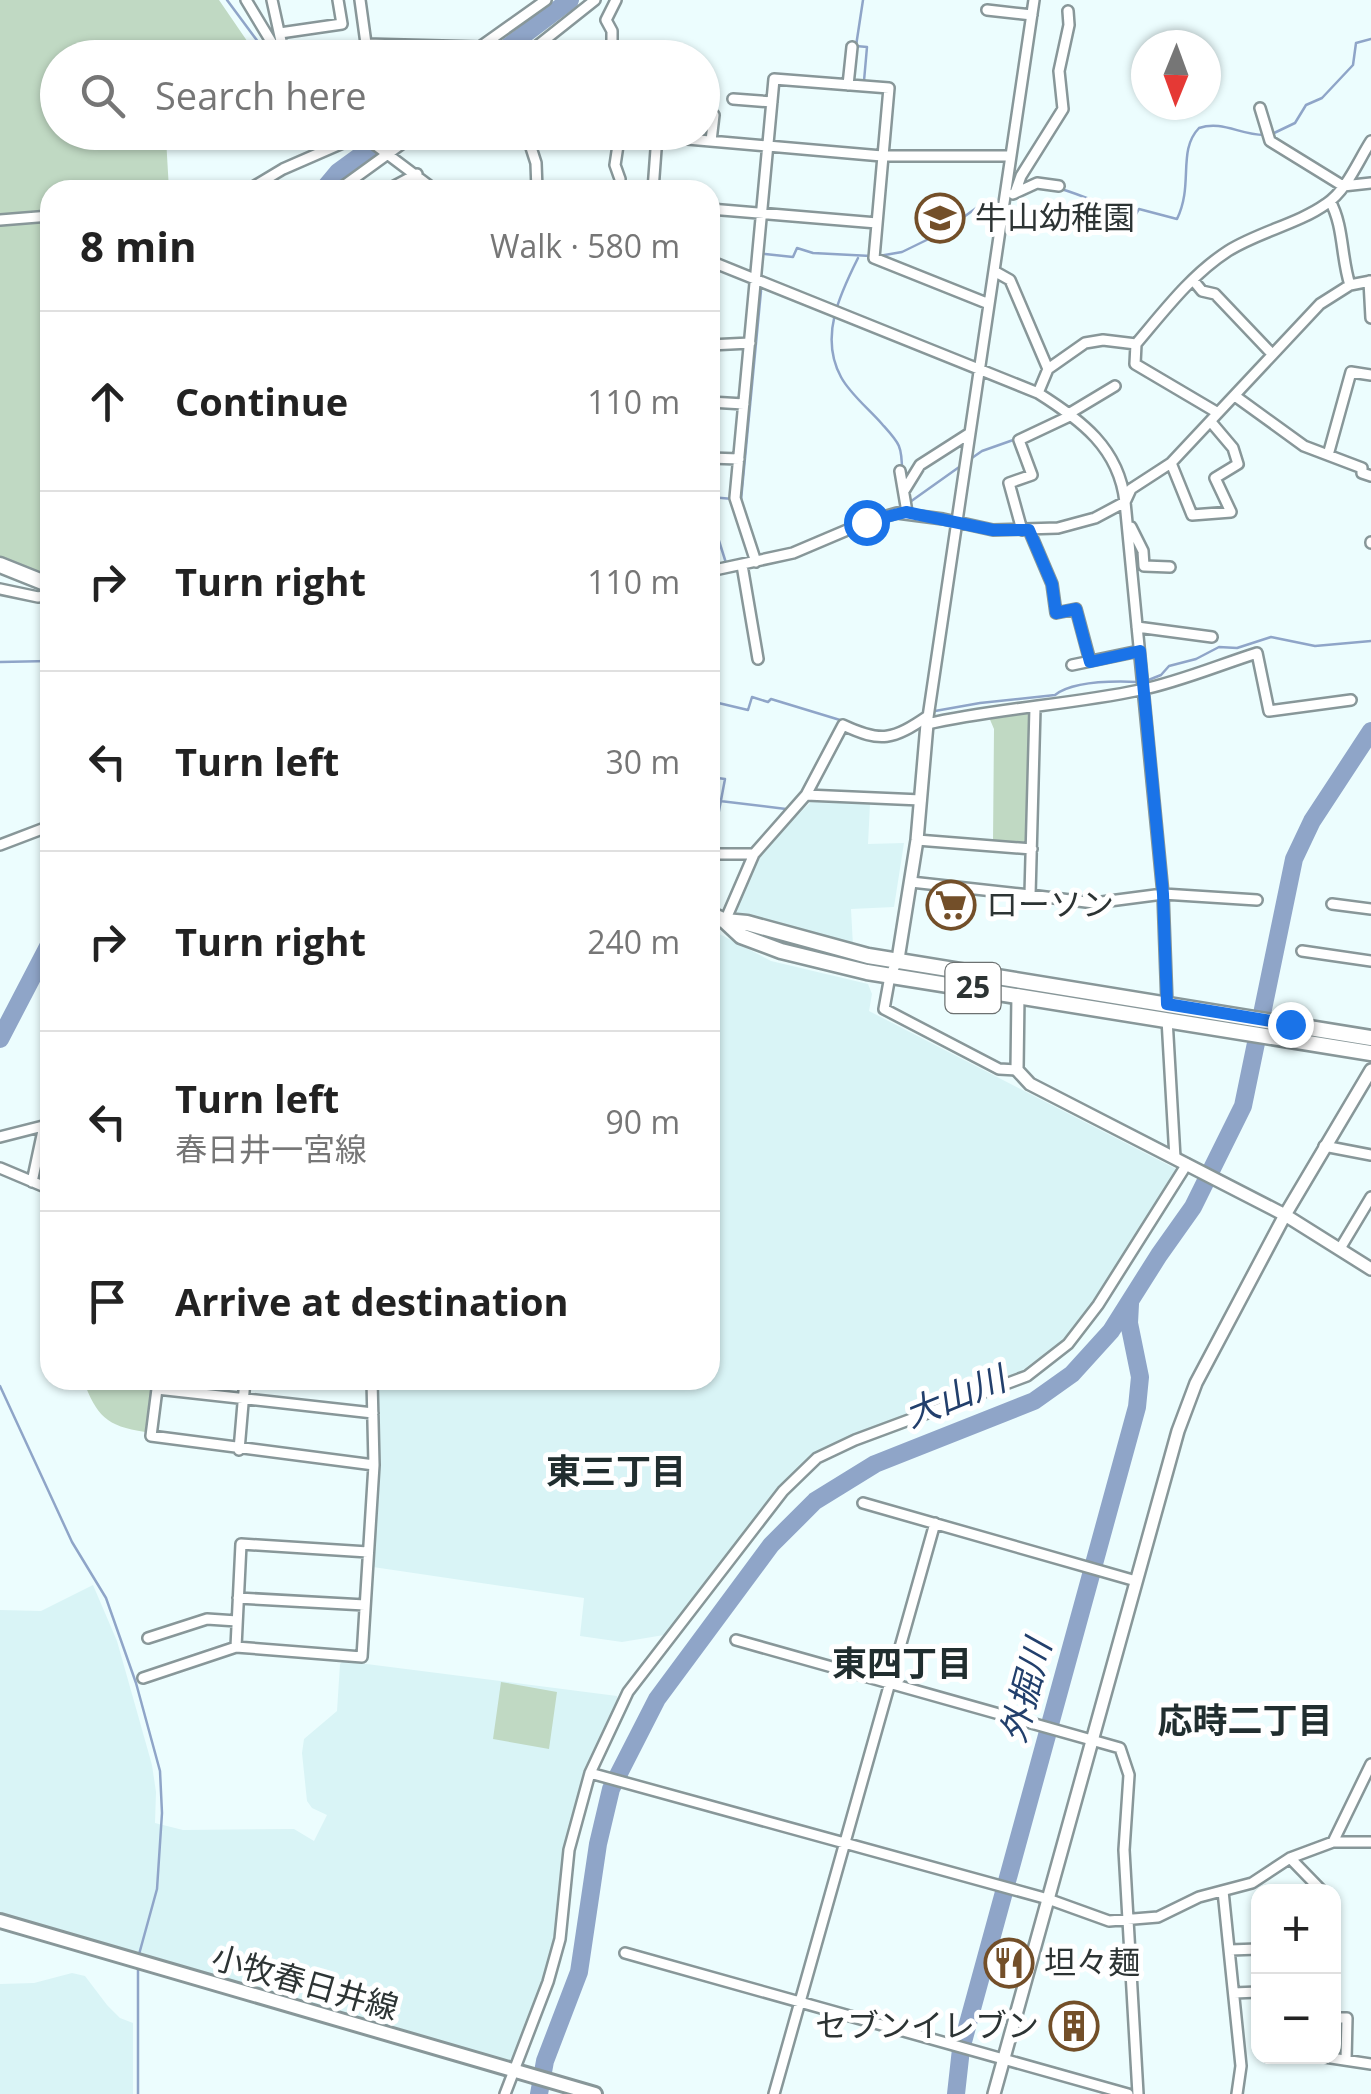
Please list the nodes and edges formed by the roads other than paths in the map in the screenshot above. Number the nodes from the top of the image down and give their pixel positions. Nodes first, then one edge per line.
1 (246, 0) edge
2 (272, 0) edge
3 (338, 0) edge
4 (360, 0) edge
5 (546, 0) edge
6 (595, 0) edge
7 (616, 0) edge
8 (1034, 0) edge
9 (987, 10) dead end
10 (1068, 11) dead end
11 (1032, 15) junction
12 (280, 33) junction
13 (271, 40) edge
14 (281, 40) edge
15 (365, 40) edge
16 (490, 40) edge
17 (545, 40) edge
18 (612, 40) edge
19 (852, 47) dead end
20 (848, 84) junction
21 (733, 99) dead end
22 (772, 102) junction
23 (1260, 108) dead end
24 (1371, 141) edge
25 (720, 142) edge
26 (768, 146) junction
27 (326, 150) edge
28 (384, 150) edge
29 (392, 150) edge
30 (532, 150) edge
31 (617, 150) edge
32 (656, 150) edge
33 (388, 153) junction
34 (882, 156) junction
35 (1011, 156) junction
36 (417, 174) junction
37 (620, 178) dead end
38 (266, 180) edge
39 (352, 180) edge
40 (406, 180) edge
41 (424, 180) edge
42 (537, 180) edge
43 (653, 180) edge
44 (1371, 183) edge
45 (1059, 186) dead end
46 (1344, 186) junction
47 (1010, 194) junction
48 (1330, 201) junction
49 (720, 210) edge
50 (762, 213) junction
51 (40, 217) edge
52 (0, 220) edge
53 (877, 222) junction
54 (720, 265) edge
55 (994, 271) junction
56 (756, 279) junction
57 (1193, 280) junction
58 (1370, 281) edge
59 (1350, 285) junction
60 (989, 304) junction
61 (1371, 318) edge
62 (750, 343) junction
63 (720, 344) edge
64 (1136, 344) junction
65 (1272, 354) junction
66 (979, 367) junction
67 (1048, 369) junction
68 (1371, 375) edge
69 (1115, 386) dead end
70 (1038, 393) junction
71 (1235, 396) junction
72 (720, 403) edge
73 (744, 404) junction
74 (1071, 414) junction
75 (1215, 418) junction
76 (970, 433) junction
77 (1328, 455) junction
78 (720, 459) edge
79 (739, 460) junction
80 (1172, 464) junction
81 (900, 471) dead end
82 (1371, 476) edge
83 (904, 490) junction
84 (1126, 502) junction
85 (906, 512) junction
86 (1127, 522) junction
87 (956, 523) junction
88 (1026, 530) junction
89 (756, 562) junction
90 (0, 565) edge
91 (742, 566) junction
92 (1170, 567) dead end
93 (720, 569) edge
94 (40, 581) edge
95 (0, 589) edge
96 (40, 596) edge
97 (1137, 627) junction
98 (1212, 638) dead end
99 (1140, 651) junction
100 (758, 659) dead end
101 (1090, 662) junction
102 (1072, 666) dead end
103 (1143, 690) junction
104 (1351, 700) dead end
105 (1035, 708) junction
106 (927, 720) junction
107 (806, 794) junction
108 (922, 800) junction
109 (40, 830) edge
110 (917, 840) junction
111 (0, 845) edge
112 (1032, 849) junction
113 (720, 854) edge
114 (754, 854) junction
115 (911, 882) junction
116 (1163, 894) junction
117 (1030, 896) junction
118 (1256, 900) dead end
119 (1332, 904) dead end
120 (1371, 910) edge
121 (720, 919) edge
122 (725, 921) junction
123 (1302, 951) dead end
124 (898, 960) junction
125 (1371, 961) edge
126 (890, 976) junction
127 (1018, 995) junction
128 (1167, 1011) junction
129 (1288, 1032) junction
130 (1371, 1038) edge
131 (1371, 1052) edge
132 (1017, 1070) junction
133 (1371, 1070) edge
134 (40, 1127) edge
135 (0, 1137) edge
136 (1324, 1146) junction
137 (40, 1152) edge
138 (1371, 1155) edge
139 (1185, 1163) junction
140 (0, 1168) edge
141 (32, 1182) junction
142 (40, 1185) edge
143 (1371, 1197) edge
144 (1286, 1214) junction
145 (1341, 1247) junction
146 (1371, 1269) edge
147 (244, 1390) edge
148 (372, 1390) edge
149 (243, 1399) junction
150 (373, 1413) junction
151 (239, 1450) junction
152 (374, 1465) junction
153 (863, 1503) dead end
154 (935, 1524) junction
155 (368, 1552) junction
156 (1136, 1581) junction
157 (238, 1598) junction
158 (364, 1605) junction
159 (237, 1621) junction
160 (148, 1638) dead end
161 (736, 1640) dead end
162 (236, 1647) junction
163 (144, 1678) dead end
164 (890, 1683) junction
165 (1090, 1740) junction
166 (1371, 1764) edge
167 (590, 1773) junction
168 (1332, 1842) junction
169 (1371, 1842) edge
170 (844, 1843) junction
171 (1290, 1858) junction
172 (1315, 1884) edge
173 (1223, 1891) junction
174 (1048, 1899) junction
175 (0, 1921) edge
176 (1130, 1921) junction
177 (1251, 1949) edge
178 (1230, 1950) junction
179 (625, 1954) dead end
180 (1234, 1992) junction
181 (1251, 1992) edge
182 (800, 2004) junction
183 (1341, 2018) edge
184 (1341, 2059) edge
185 (1003, 2060) junction
186 (1346, 2060) junction
187 (1371, 2064) edge
188 (514, 2072) junction
189 (505, 2094) edge
190 (595, 2094) edge
191 (774, 2094) edge
192 (994, 2094) edge
193 (1128, 2094) edge
194 (1138, 2094) edge
195 (1237, 2094) edge

1 - 13 street
2 - 12 street
3 - 12 street
4 - 15 street
5 - 16 street
6 - 17 street
7 - 18 street
8 - 11 street
9 - 11 street
10 - 47 street
11 - 35 street
12 - 14 street
19 - 20 street
20 - 22 street
20 - 34 street
21 - 22 street
22 - 26 street
23 - 46 street
24 - 46 street
25 - 26 street
26 - 34 street
26 - 50 street
27 - 38 street
28 - 33 street
29 - 33 street
30 - 42 street
31 - 37 street
32 - 43 street
33 - 36 street
33 - 39 street
34 - 35 street
34 - 53 street
35 - 47 street
36 - 40 street
36 - 41 street
44 - 46 street
45 - 47 street
46 - 48 street
47 - 55 street
48 - 57 street
48 - 59 street
49 - 50 street
50 - 53 street
50 - 56 street
51 - 52 street
53 - 60 street
54 - 56 street
55 - 60 street
55 - 67 street
56 - 62 street
56 - 66 street
57 - 64 street
57 - 65 street
58 - 59 street
58 - 61 street
59 - 65 street
60 - 66 street
62 - 63 street
62 - 73 street
64 - 67 street
64 - 75 street
65 - 71 street
66 - 70 street
66 - 76 street
67 - 70 street
68 - 77 street
69 - 74 street
70 - 74 street
71 - 75 street
71 - 77 street
72 - 73 street
73 - 79 street
74 - 84 street
74 - 88 street
75 - 80 street
75 - 80 street
76 - 83 street
76 - 87 street
77 - 82 street
78 - 79 street
79 - 89 street
80 - 84 street
81 - 83 street
83 - 85 street
84 - 86 street
84 - 88 street
85 - 87 street
85 - 89 street
86 - 92 street
86 - 97 street
87 - 88 street
87 - 106 street
88 - 101 street
89 - 91 street
90 - 94 main road
91 - 93 street
91 - 100 street
95 - 96 street
97 - 98 street
97 - 99 street
99 - 101 street
99 - 103 street
101 - 102 street
103 - 104 street
103 - 105 street
103 - 116 street
105 - 106 street
105 - 112 street
106 - 107 street
106 - 108 street
107 - 108 street
107 - 114 street
108 - 110 street
109 - 111 street
110 - 112 street
110 - 115 street
112 - 117 street
113 - 114 street
114 - 122 street
115 - 117 street
115 - 124 street
116 - 117 street
116 - 118 street
116 - 128 street
119 - 120 street
121 - 122 main road, 25
122 - 124 main road, 25
122 - 126 main road, 25
123 - 125 street
124 - 126 street
124 - 128 main road, 25
126 - 127 main road, 25
126 - 132 street
127 - 128 main road, 25
127 - 132 street
128 - 129 main road, 25
128 - 139 street
129 - 130 main road, 25
129 - 131 main road, 25
132 - 139 street
133 - 136 street
134 - 135 street
136 - 138 street
136 - 144 street
137 - 141 street
139 - 144 street
139 - 167 street
140 - 141 street
141 - 142 street
143 - 145 street
144 - 145 street
144 - 156 street
145 - 146 street
147 - 149 street
148 - 150 street
149 - 150 street
149 - 151 street
149 - 151 street
150 - 152 street
151 - 152 street
152 - 155 street
153 - 154 street
154 - 156 street
154 - 164 street
155 - 157 street
155 - 158 street
156 - 165 street
157 - 158 street
157 - 159 street
158 - 162 street
159 - 160 street
159 - 162 street
161 - 164 street
162 - 163 street
164 - 165 street
164 - 170 street
165 - 174 street
165 - 176 street
166 - 168 street
167 - 170 street
167 - 188 street
168 - 169 street
168 - 171 street
170 - 174 street
170 - 182 street
171 - 172 street
171 - 173 street
173 - 176 street
173 - 178 street
174 - 176 street
174 - 185 street
175 - 188 main road, 小牧春日井線
176 - 194 street
177 - 178 street
178 - 180 street
179 - 182 street
180 - 181 street
180 - 195 street
182 - 185 street
182 - 191 street
183 - 186 street
184 - 186 street
185 - 192 street
185 - 193 street
186 - 187 street
188 - 189 street
188 - 190 main road, 小牧春日井線

